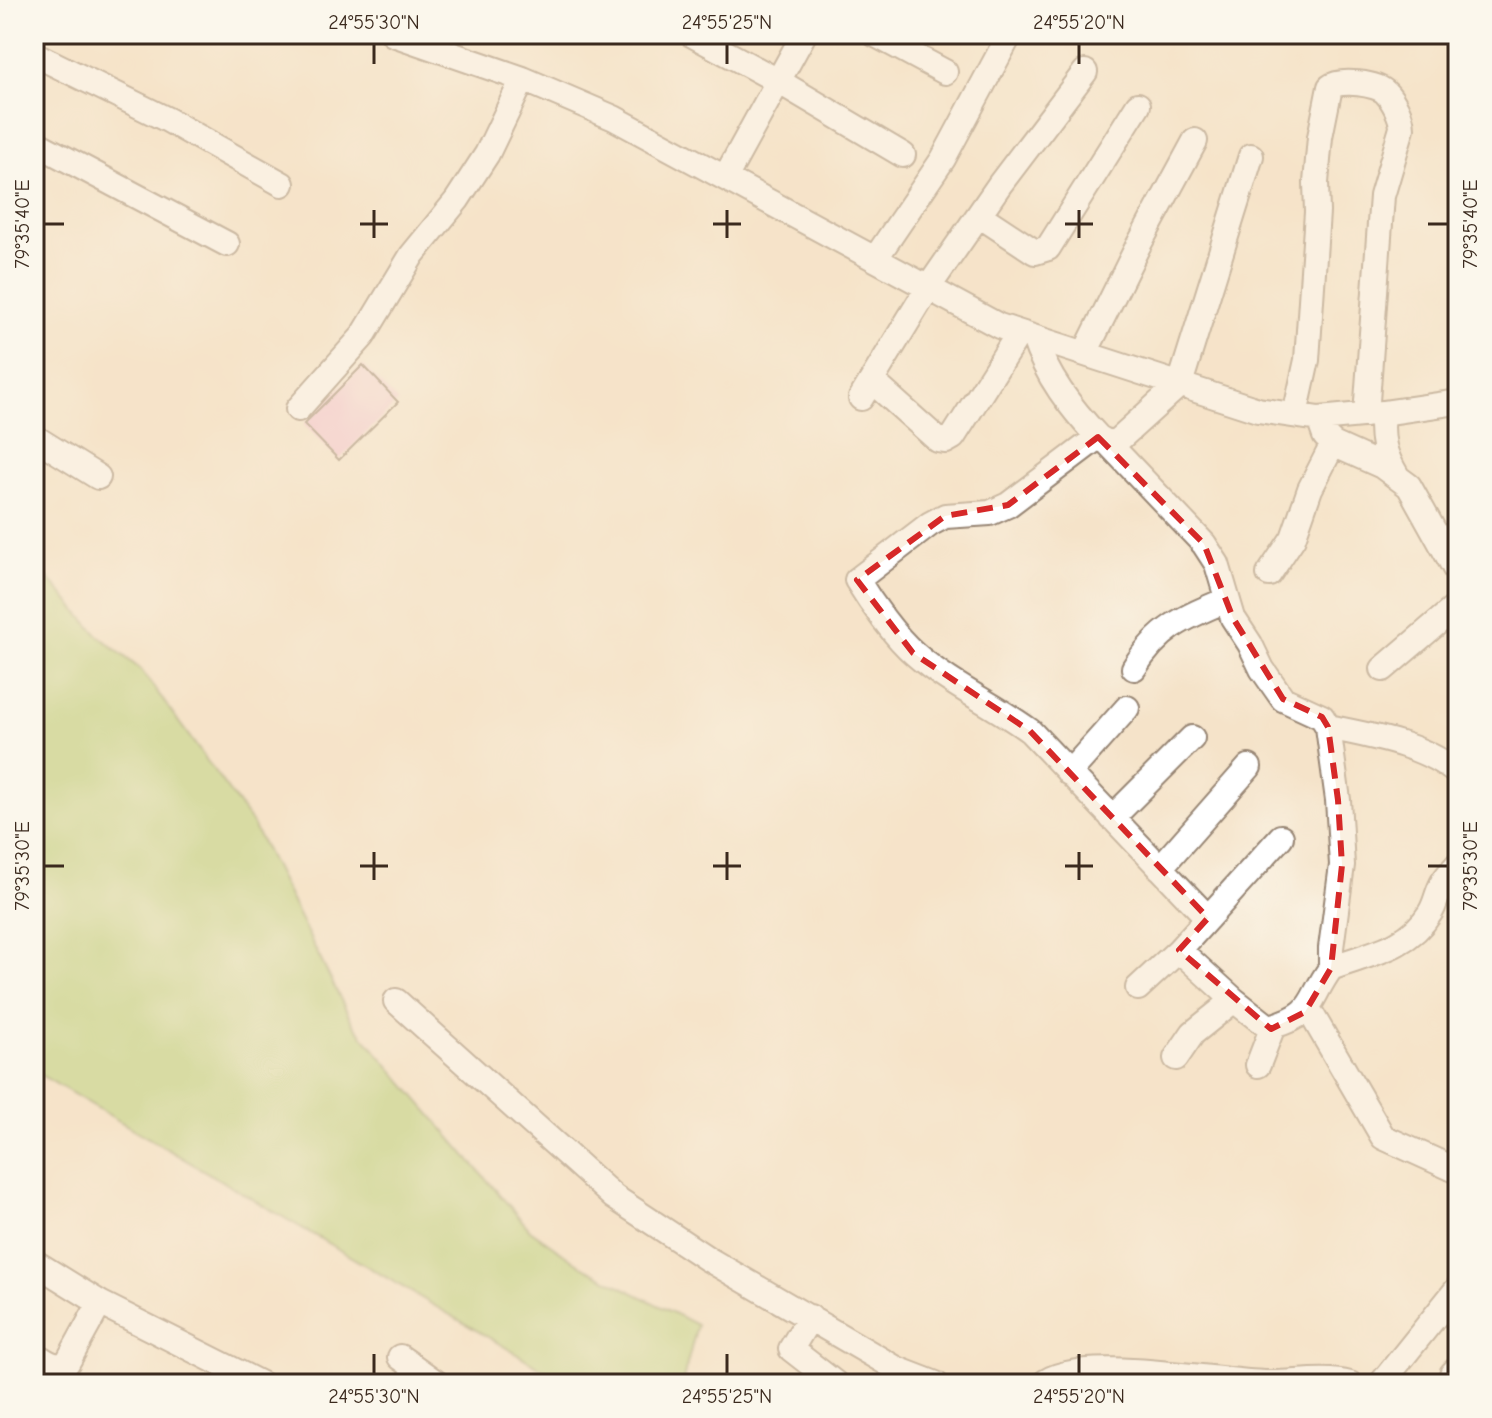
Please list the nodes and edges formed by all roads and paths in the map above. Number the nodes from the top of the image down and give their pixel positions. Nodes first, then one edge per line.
1 (43, 34) edge
2 (393, 34) edge
3 (691, 34) edge
4 (804, 34) edge
5 (874, 34) edge
6 (1010, 34) edge
7 (34, 52) edge
8 (945, 72) dead end
9 (1085, 72) dead end
10 (523, 79) junction
11 (778, 81) junction
12 (1138, 105) dead end
13 (1195, 141) dead end
14 (34, 142) edge
15 (903, 155) dead end
16 (1251, 156) dead end
17 (725, 178) junction
18 (282, 184) dead end
19 (979, 215) junction
20 (227, 244) dead end
21 (875, 259) junction
22 (928, 288) junction
23 (1027, 335) junction
24 (1085, 353) junction
25 (1180, 384) junction
26 (1457, 406) edge
27 (298, 409) dead end
28 (1374, 414) junction
29 (1295, 415) junction
30 (1319, 419) junction
31 (34, 437) edge
32 (1103, 440) junction
33 (1333, 444) junction
34 (98, 477) dead end
35 (1399, 478) junction
36 (1269, 574) dead end
37 (1458, 574) edge
38 (1226, 600) junction
39 (1458, 605) edge
40 (1134, 668) dead end
41 (1383, 669) dead end
42 (1127, 708) dead end
43 (1328, 727) junction
44 (1192, 738) dead end
45 (1249, 767) dead end
46 (1069, 773) junction
47 (1458, 774) edge
48 (1112, 818) junction
49 (1281, 837) dead end
50 (1458, 864) edge
51 (1160, 868) junction
52 (1208, 918) junction
53 (1179, 950) junction
54 (1331, 968) junction
55 (1138, 988) dead end
56 (1234, 1000) junction
57 (396, 1001) dead end
58 (1308, 1008) junction
59 (1271, 1029) junction
60 (1176, 1058) dead end
61 (1258, 1065) dead end
62 (1458, 1171) edge
63 (34, 1262) edge
64 (1458, 1288) edge
65 (100, 1303) junction
66 (810, 1317) junction
67 (34, 1354) edge
68 (400, 1357) dead end
69 (1458, 1368) edge
70 (1192, 1380) edge
71 (261, 1384) edge
72 (438, 1384) edge
73 (836, 1384) edge
74 (936, 1384) edge
75 (1043, 1384) edge
76 (1298, 1384) edge
77 (1350, 1384) edge
78 (1381, 1384) edge
79 (1450, 1384) edge

1 - 7 street
2 - 10 street
3 - 11 street
4 - 11 street
5 - 8 street
6 - 21 street
7 - 18 street
9 - 19 street
10 - 17 street
10 - 27 street
11 - 15 street
11 - 17 street
12 - 19 street
13 - 24 street
14 - 20 street
16 - 25 street
17 - 21 street
19 - 22 street
21 - 22 street
22 - 23 street
22 - 23 street
23 - 24 street
23 - 32 street
24 - 25 street
25 - 29 street
25 - 32 street
26 - 28 street
28 - 29 street
28 - 30 street
28 - 35 street
29 - 30 street
30 - 33 street
31 - 34 street
32 - 38 street
32 - 46 street
33 - 35 street
33 - 36 street
35 - 37 street
38 - 40 street
38 - 43 street
39 - 41 street
42 - 46 street
43 - 47 street
43 - 54 street
44 - 48 street
45 - 51 street
46 - 48 street
48 - 51 street
49 - 52 street
50 - 54 street
51 - 52 street
52 - 53 street
53 - 55 street
53 - 56 street
54 - 58 street
56 - 59 street
56 - 60 street
57 - 66 street
58 - 59 street
58 - 62 street
59 - 61 street
63 - 65 street
64 - 78 street
65 - 67 street
65 - 71 street
66 - 73 street
66 - 74 street
68 - 72 street
69 - 79 street
70 - 75 street
70 - 76 street
76 - 77 street

